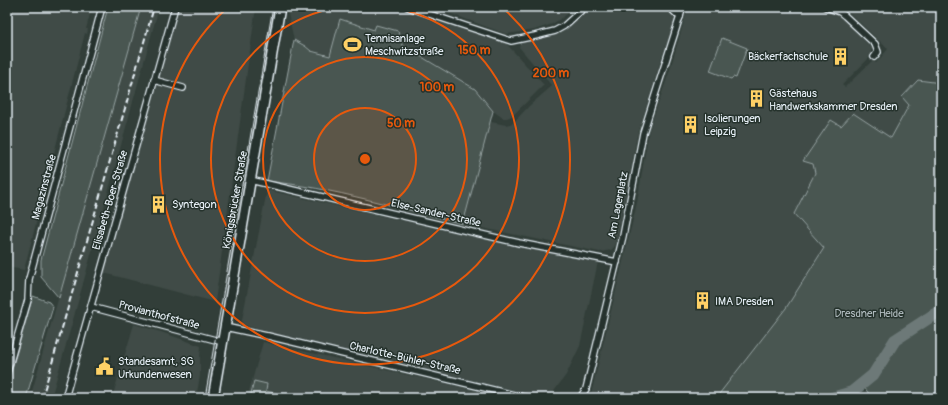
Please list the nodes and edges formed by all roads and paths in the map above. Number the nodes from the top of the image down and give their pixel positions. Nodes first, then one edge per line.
1 (102, 7) edge
2 (175, 7) edge
3 (280, 7) edge
4 (408, 7) edge
5 (585, 7) edge
6 (668, 7) edge
7 (682, 7) edge
8 (826, 7) edge
9 (680, 17) junction
10 (874, 57) dead end
11 (154, 80) junction
12 (183, 88) dead end
13 (250, 180) junction
14 (617, 262) junction
15 (91, 307) junction
16 (225, 327) junction
17 (222, 342) junction
18 (7, 372) edge
19 (65, 398) edge
20 (213, 398) edge
21 (527, 398) edge
22 (580, 398) edge

1 - 18 street, Magazinstraße
2 - 11 street, Elisabeth-Boer-Straße
3 - 13 main road, Königsbrücker Straße
4 - 5 street
6 - 9 street
7 - 9 street, Am Lagerplatz
8 - 10 street
9 - 14 street, Am Lagerplatz
11 - 12 street
11 - 15 street, Elisabeth-Boer-Straße
13 - 14 street, Else-Sander-Straße
13 - 16 main road, Königsbrücker Straße
14 - 22 street, Am Lagerplatz
15 - 17 street, Provianthofstraße
15 - 19 street, Elisabeth-Boer-Straße
16 - 17 main road, Königsbrücker Straße
16 - 21 street, Charlotte-Bühler-Straße
17 - 20 main road, Königsbrücker Straße

